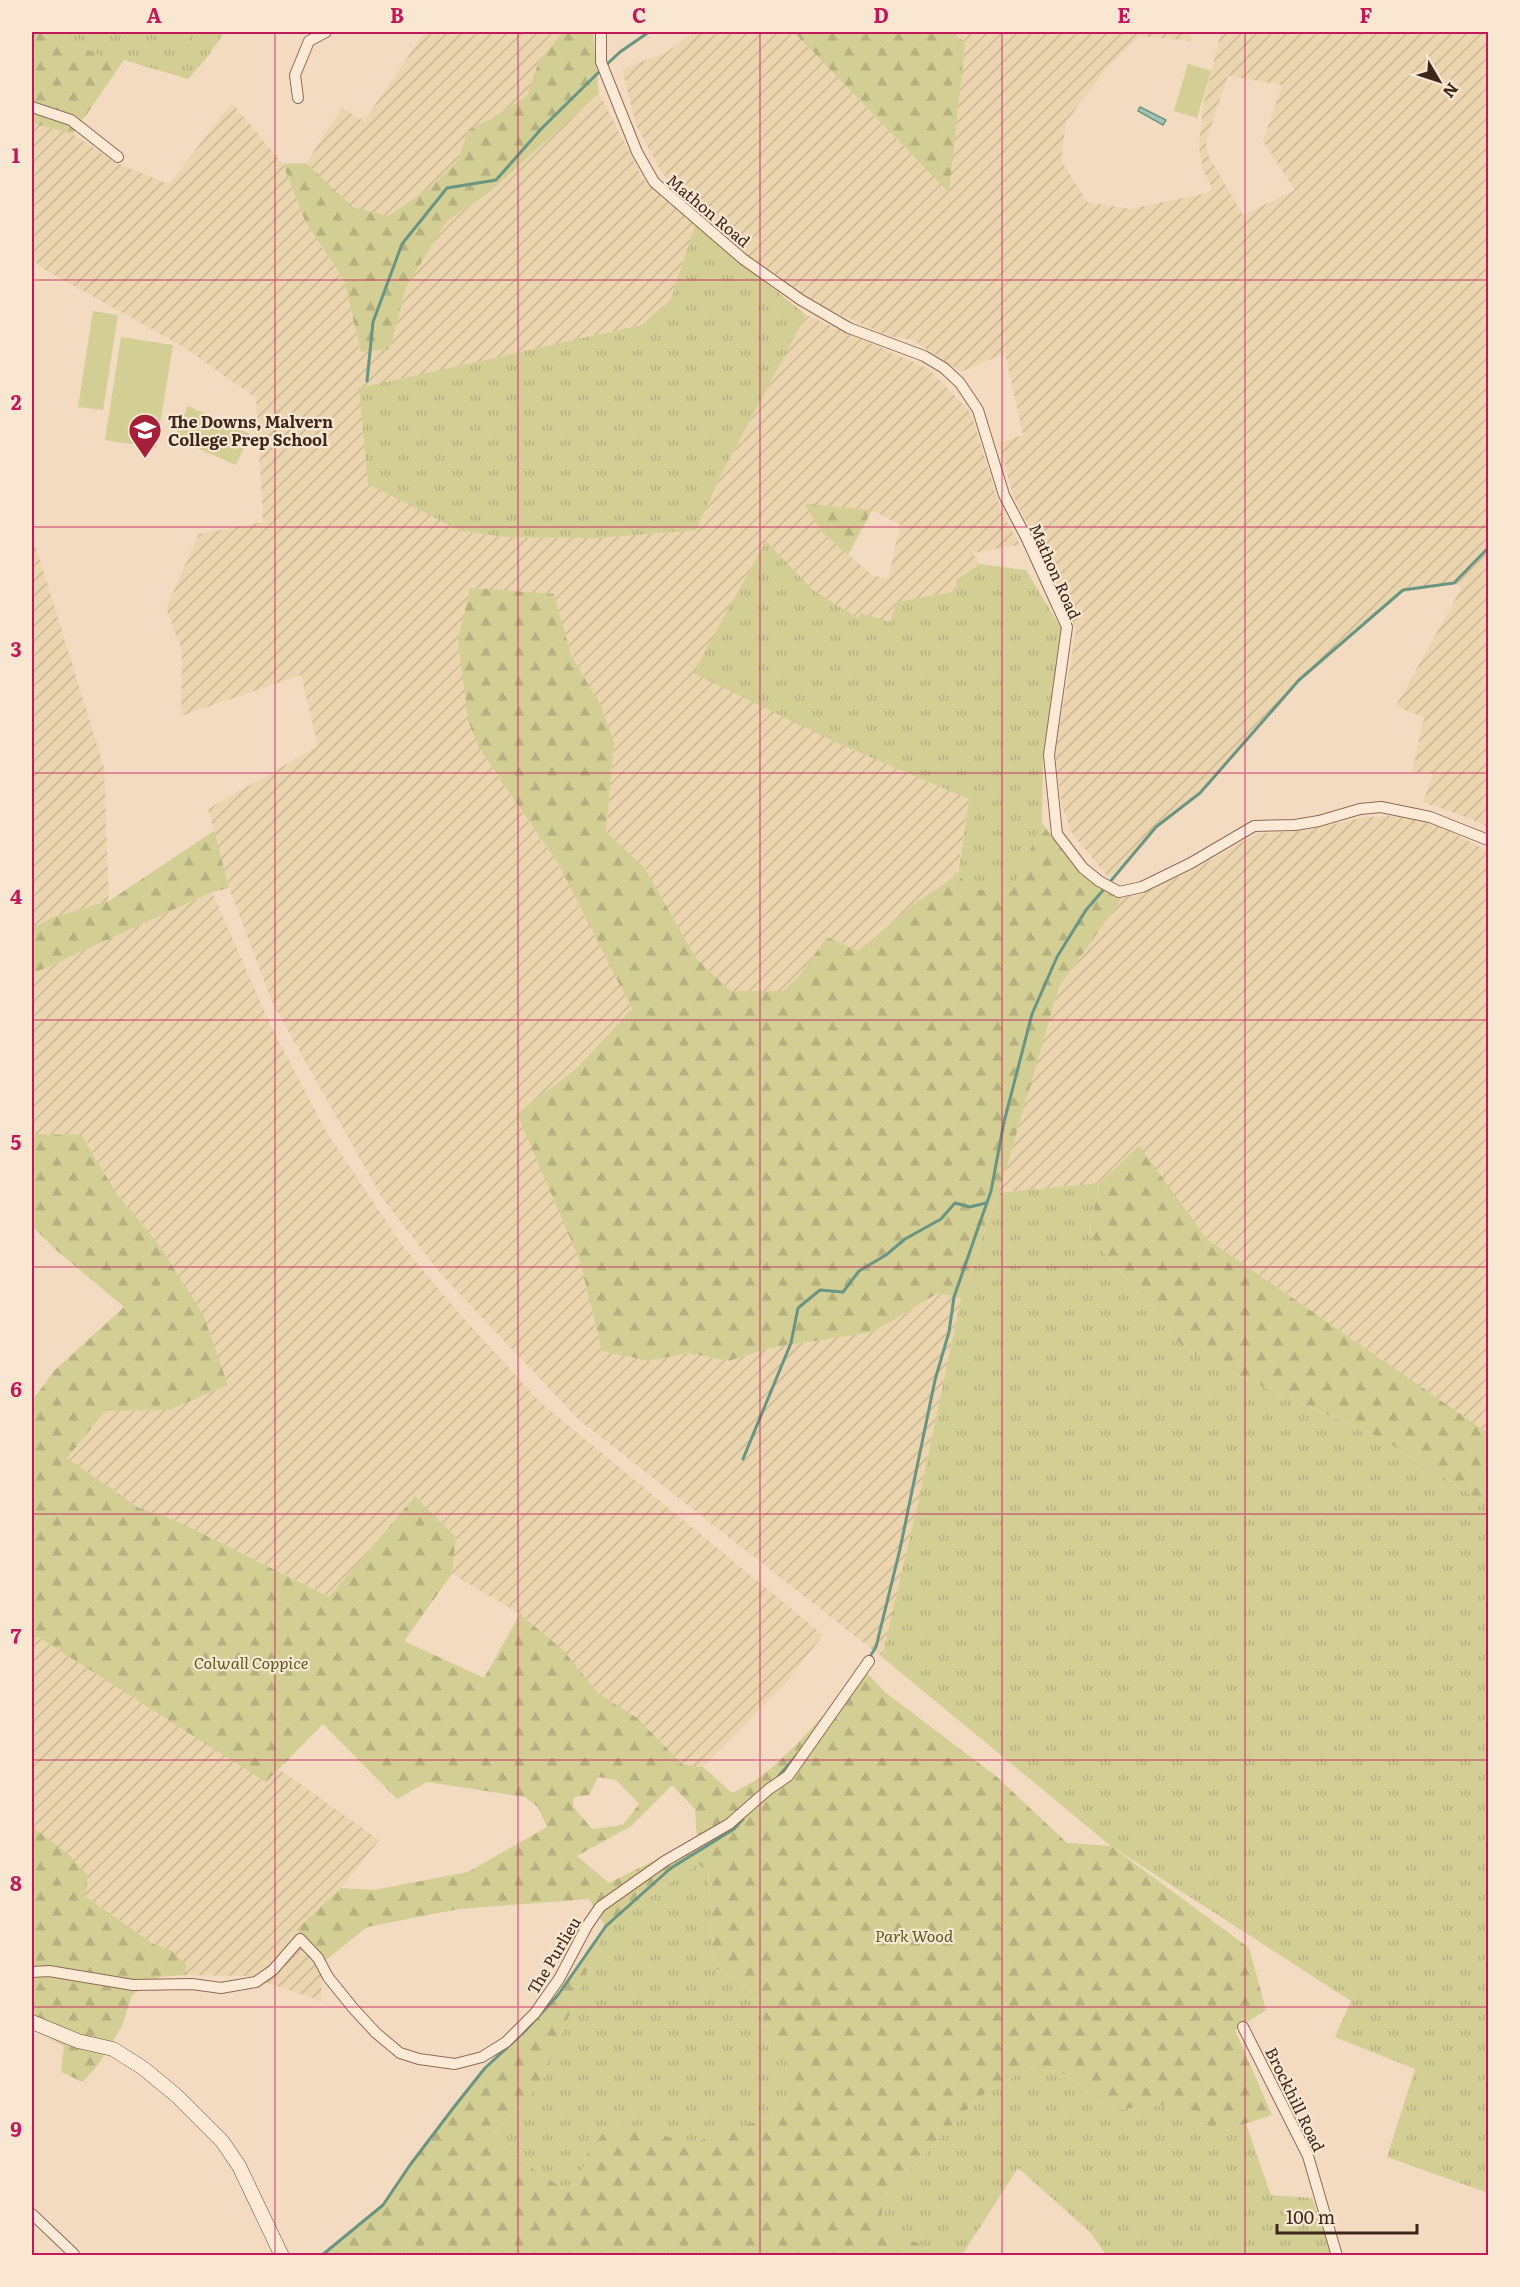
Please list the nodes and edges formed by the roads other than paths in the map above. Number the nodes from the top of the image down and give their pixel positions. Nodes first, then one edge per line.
1 (326, 32) edge
2 (601, 32) edge
3 (298, 98) dead end
4 (32, 107) edge
5 (118, 157) dead end
6 (1488, 840) edge
7 (869, 1661) dead end
8 (32, 1972) edge
9 (32, 2022) edge
10 (1243, 2027) dead end
11 (32, 2214) edge
12 (74, 2254) edge
13 (282, 2256) edge
14 (1337, 2256) edge

1 - 3 street
2 - 6 street, Mathon Road
4 - 5 street
7 - 8 street, The Purlieu
9 - 13 main road
10 - 14 street, Brockhill Road
11 - 12 street

